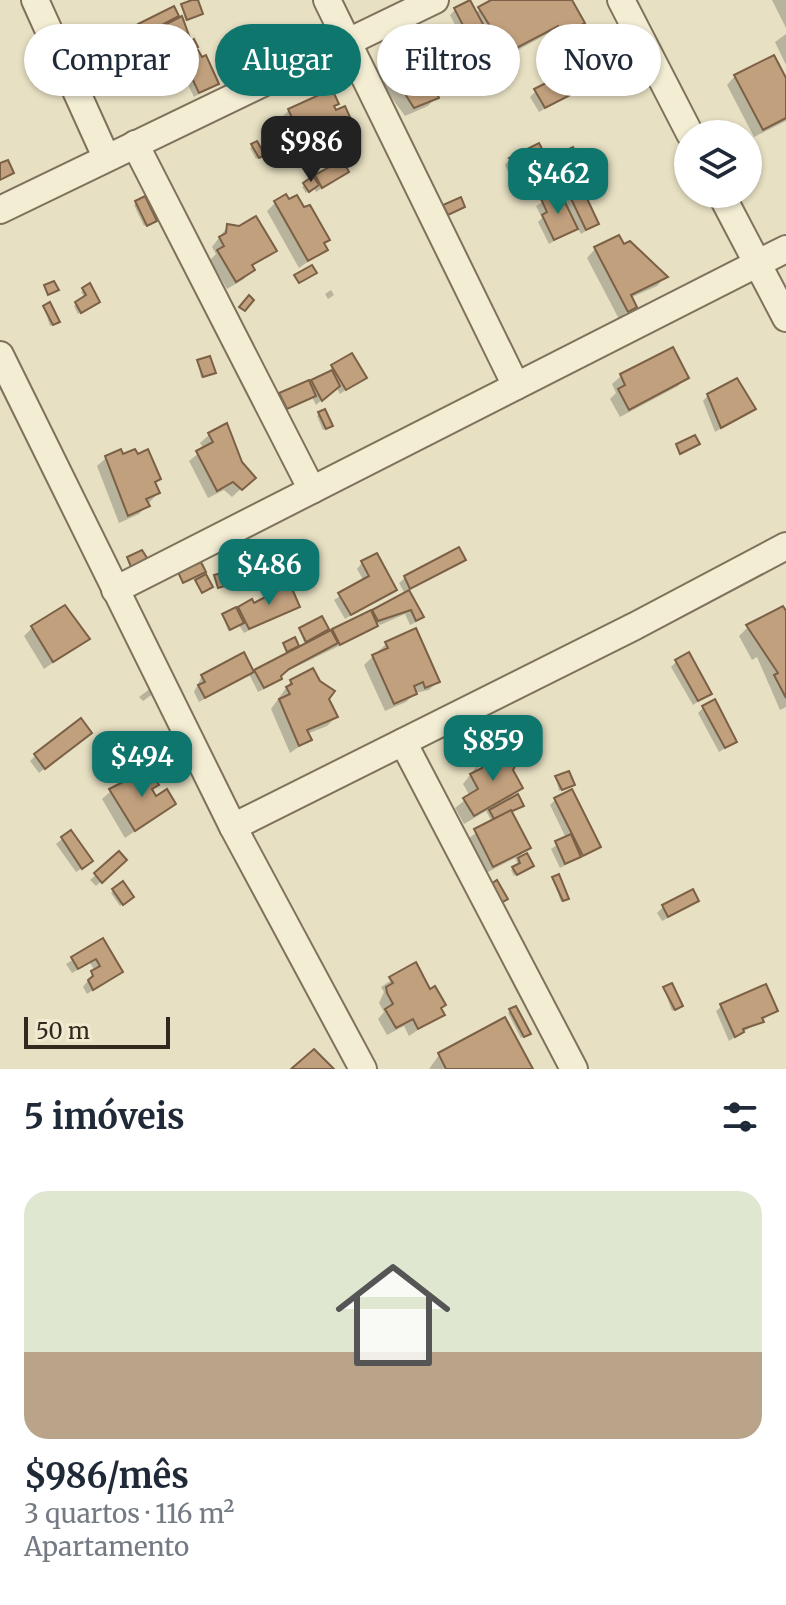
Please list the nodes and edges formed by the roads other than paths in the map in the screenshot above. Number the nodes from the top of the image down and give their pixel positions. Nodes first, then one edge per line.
1 (35, 0) edge
2 (327, 0) edge
3 (435, 0) edge
4 (621, 0) edge
5 (339, 24) edge
6 (361, 34) edge
7 (361, 70) edge
8 (242, 96) edge
9 (683, 120) edge
10 (135, 144) junction
11 (106, 157) junction
12 (728, 208) edge
13 (0, 210) edge
14 (786, 249) edge
15 (757, 263) junction
16 (786, 318) edge
17 (0, 355) edge
18 (516, 386) junction
19 (312, 490) junction
20 (786, 546) edge
21 (115, 590) junction
22 (400, 743) junction
23 (233, 827) junction
24 (363, 1069) edge
25 (572, 1069) edge

1 - 11 street
2 - 5 street
3 - 6 street
4 - 9 street
7 - 18 street
8 - 10 street
10 - 11 street
10 - 19 street
11 - 13 street
12 - 15 street
14 - 15 street
15 - 16 street
15 - 18 street
17 - 21 street
18 - 19 street
19 - 21 street
20 - 22 street
21 - 23 street
22 - 23 street
22 - 25 street
23 - 24 street

